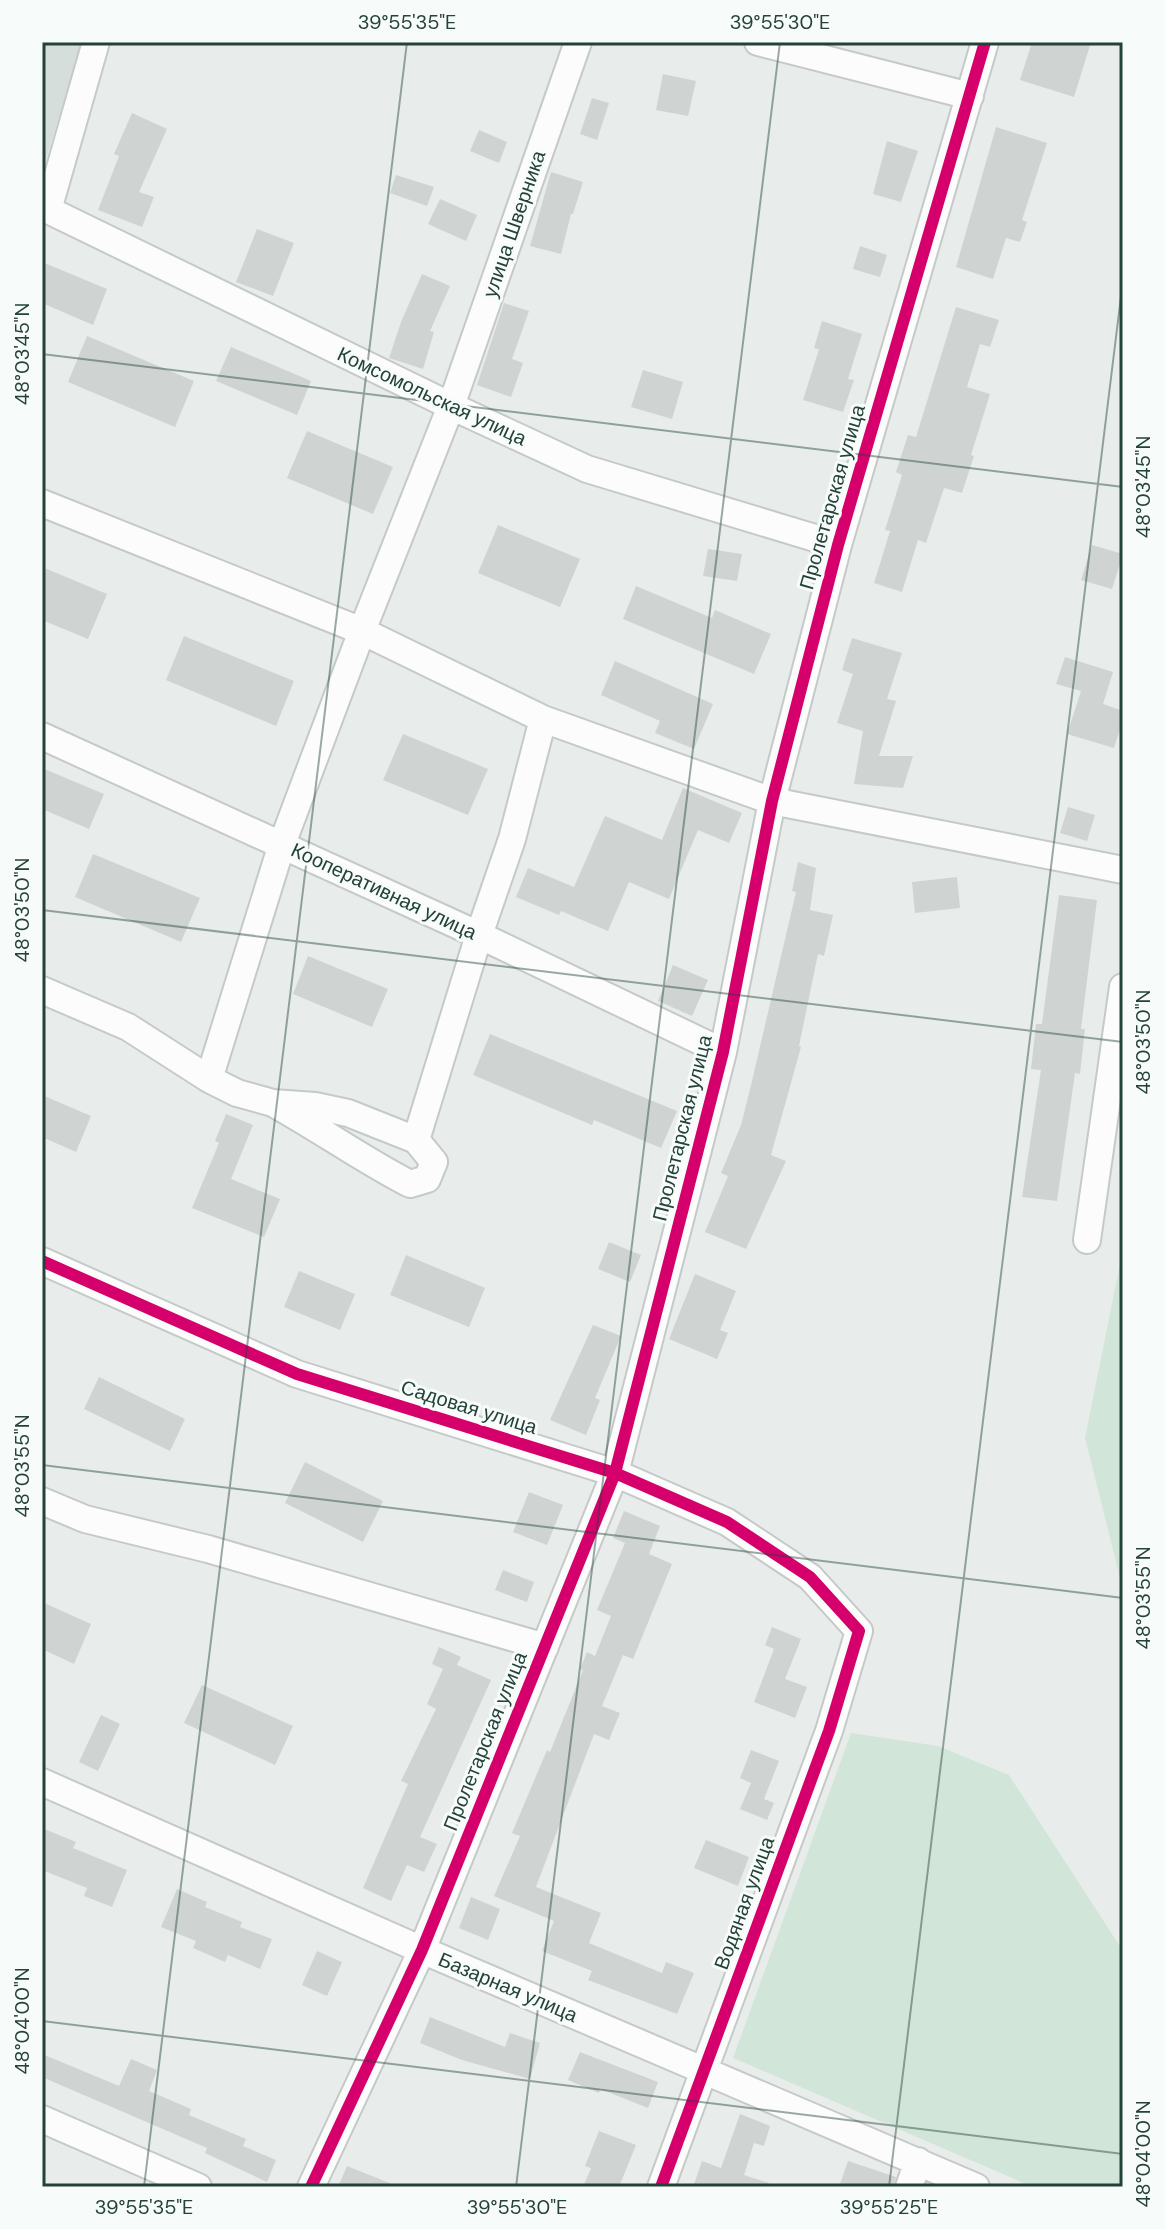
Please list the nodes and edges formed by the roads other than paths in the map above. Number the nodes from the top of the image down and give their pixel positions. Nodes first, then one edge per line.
1 (96, 42) edge
2 (578, 42) edge
3 (758, 42) edge
4 (985, 42) edge
5 (970, 96) junction
6 (45, 209) edge
7 (451, 406) junction
8 (42, 503) edge
9 (838, 545) junction
10 (362, 631) junction
11 (543, 719) junction
12 (42, 736) edge
13 (772, 801) junction
14 (282, 844) junction
15 (1123, 870) edge
16 (479, 935) junction
17 (1123, 987) edge
18 (42, 990) edge
19 (723, 1052) junction
20 (209, 1079) junction
21 (273, 1103) junction
22 (416, 1140) junction
23 (1087, 1240) dead end
24 (42, 1261) edge
25 (615, 1473) junction
26 (42, 1501) edge
27 (859, 1631) joint
28 (545, 1647) junction
29 (42, 1782) edge
30 (422, 1950) junction
31 (703, 2071) junction
32 (42, 2119) edge
33 (918, 2161) junction
34 (198, 2187) edge
35 (311, 2187) edge
36 (661, 2187) edge
37 (909, 2187) edge
38 (976, 2187) edge

1 - 6 street
2 - 7 street, улица Шверника
3 - 5 street
4 - 5 street, Пролетарская улица
5 - 9 street, Пролетарская улица
6 - 7 street, Комсомольская улица
7 - 9 street, Комсомольская улица
7 - 10 street, улица Шверника
8 - 10 street
9 - 13 street, Пролетарская улица
10 - 11 street
10 - 14 street, улица Шверника
11 - 13 street
11 - 16 street
12 - 14 street, Кооперативная улица
13 - 15 street
13 - 19 street, Пролетарская улица
14 - 16 street, Кооперативная улица
14 - 20 street, улица Шверника
16 - 19 street, Кооперативная улица
16 - 22 street
17 - 23 street
18 - 20 street
19 - 25 street, Пролетарская улица
20 - 21 street
21 - 22 street
21 - 22 street
24 - 25 street, Садовая улица
25 - 27 street, Садовая улица
25 - 28 street, Пролетарская улица
26 - 28 street
27 - 31 street, Водяная улица
28 - 30 street, Пролетарская улица
29 - 30 street, Базарная улица
30 - 31 street, Базарная улица
30 - 35 street, Пролетарская улица
31 - 33 street, Базарная улица
31 - 36 street, Водяная улица
32 - 34 street
33 - 37 street
33 - 38 street, Базарная улица

